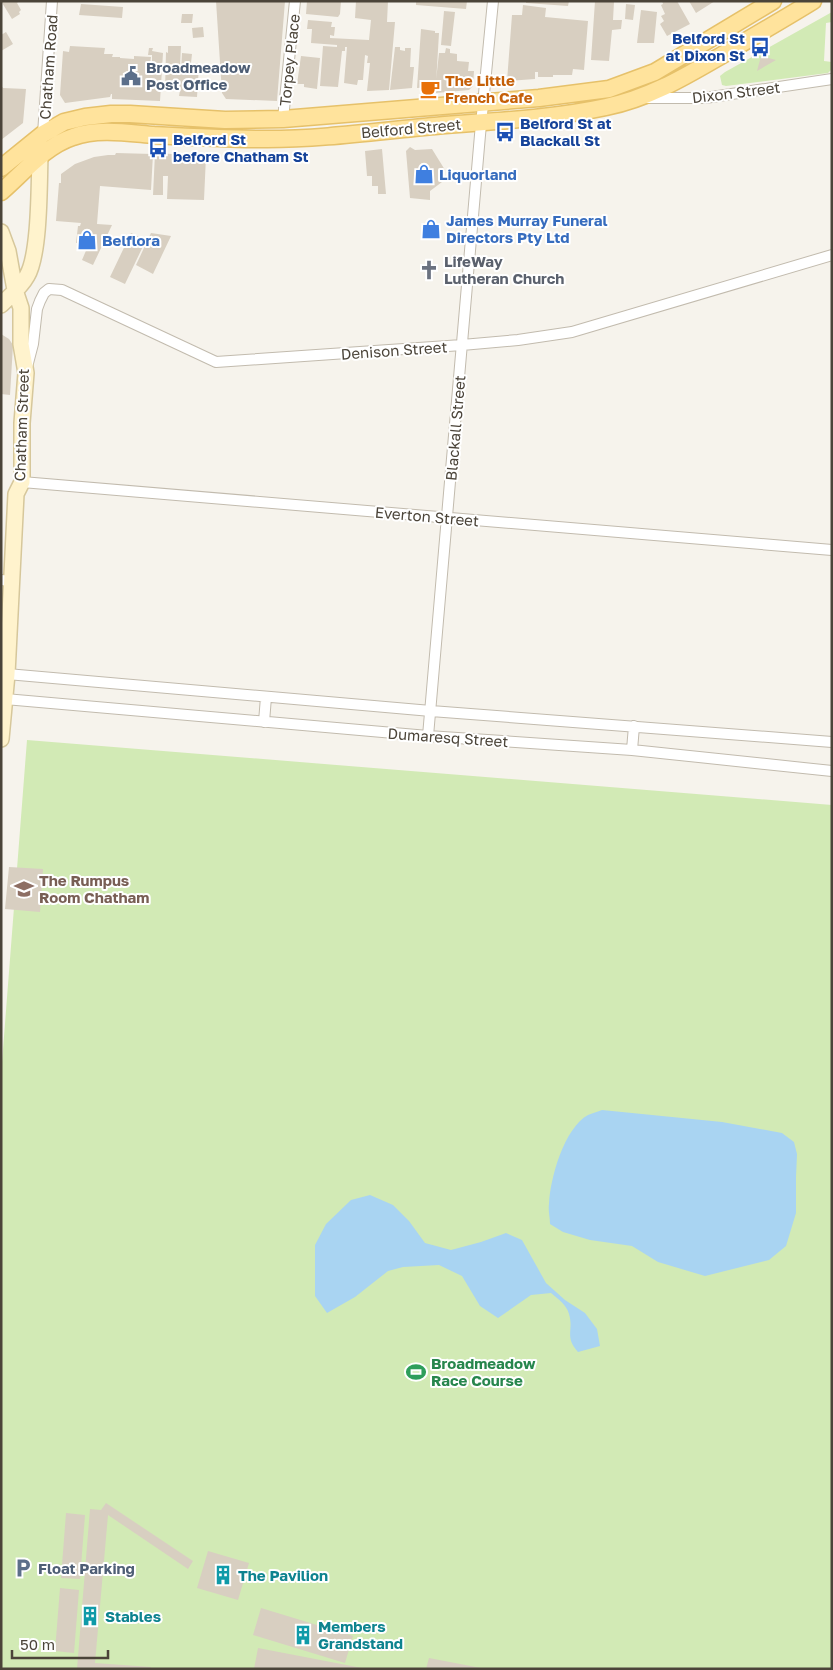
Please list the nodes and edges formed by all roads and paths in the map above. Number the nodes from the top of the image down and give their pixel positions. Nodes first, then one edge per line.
1 (52, 1) edge
2 (295, 1) edge
3 (493, 1) edge
4 (774, 1) edge
5 (813, 1) edge
6 (832, 79) edge
7 (639, 98) junction
8 (484, 102) junction
9 (283, 119) junction
10 (482, 122) junction
11 (43, 134) junction
12 (40, 156) junction
13 (1, 168) edge
14 (1, 192) edge
15 (1, 232) edge
16 (832, 255) edge
17 (15, 290) junction
18 (1, 305) edge
19 (462, 345) junction
20 (26, 373) junction
21 (22, 482) junction
22 (447, 518) junction
23 (832, 550) edge
24 (7, 564) edge
25 (6, 581) edge
26 (6, 674) junction
27 (266, 697) junction
28 (5, 699) junction
29 (431, 711) junction
30 (2, 718) edge
31 (264, 722) junction
32 (634, 726) junction
33 (428, 736) junction
34 (1, 739) edge
35 (832, 742) edge
36 (632, 750) junction
37 (832, 771) edge

1 - 11 street, Chatham Road
2 - 9 street, Torpey Place
3 - 8 street, Blackall Street
4 - 8 main road, Belford Street
5 - 7 main road, Belford Street
6 - 7 street, Dixon Street
7 - 10 main road, Belford Street
8 - 9 main road, Belford Street
8 - 10 street, Blackall Street
9 - 11 main road, Belford Street
10 - 12 main road, Belford Street
10 - 19 street, Blackall Street
11 - 13 main road, Belford Street
12 - 14 main road, Belford Street
12 - 17 street
15 - 17 street, Chatham Street
16 - 19 street, Denison Street
17 - 18 street
17 - 20 street, Chatham Street
19 - 20 street, Denison Street
19 - 22 street, Blackall Street
20 - 21 street, Chatham Street
21 - 22 street, Everton Street
21 - 24 street, Chatham Street
22 - 23 street, Everton Street
22 - 29 street, Blackall Street
24 - 25 street, Chatham Street
25 - 26 street, Chatham Street
26 - 27 street, Dumaresq Street
26 - 28 street, Chatham Street
27 - 29 street, Dumaresq Street
27 - 31 street
28 - 30 street, Chatham Street
28 - 31 street, Dumaresq Street
29 - 32 street, Dumaresq Street
29 - 33 street, Blackall Street
30 - 34 street, Chatham Street
31 - 33 street, Dumaresq Street
32 - 35 street, Dumaresq Street
32 - 36 street
33 - 36 street, Dumaresq Street
36 - 37 street, Dumaresq Street

